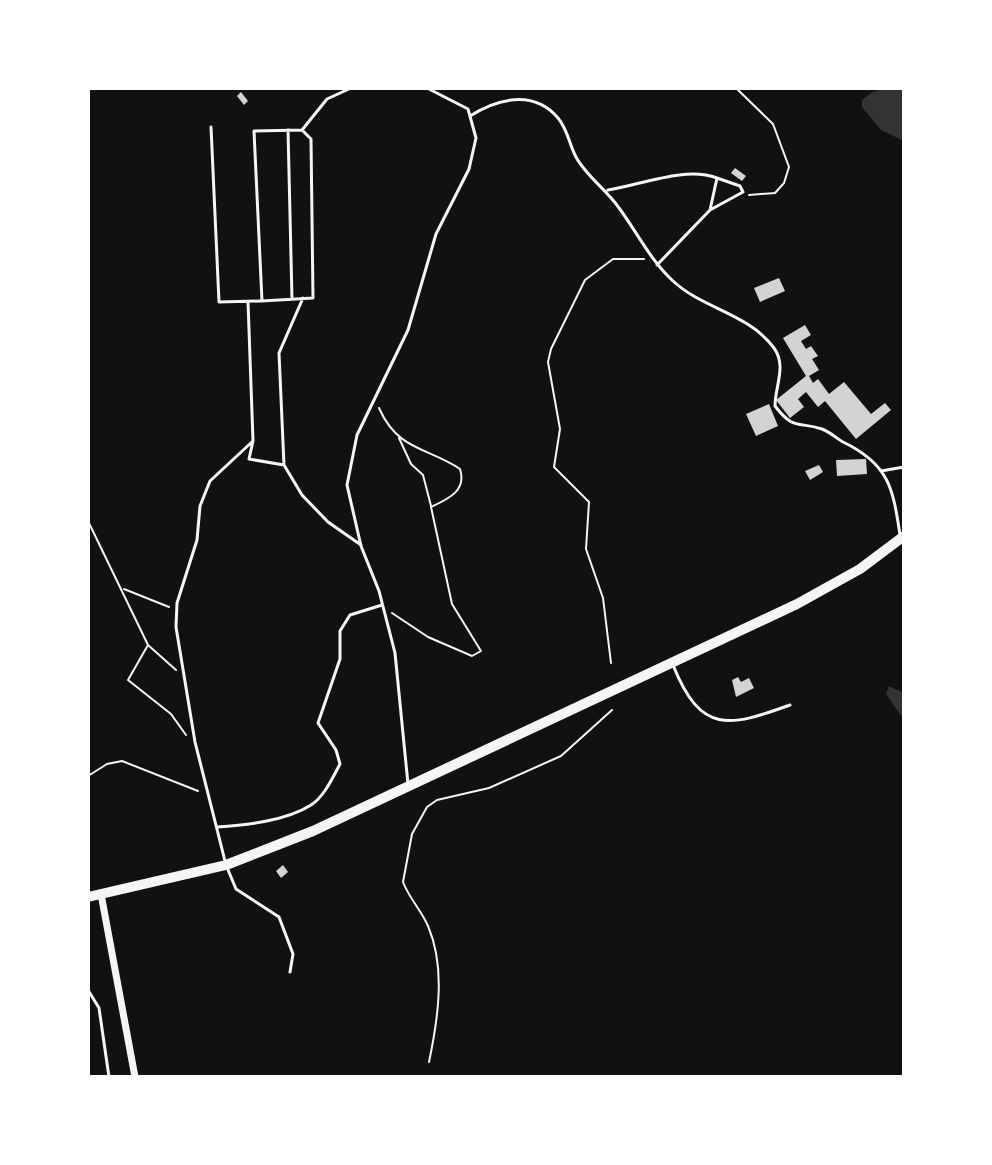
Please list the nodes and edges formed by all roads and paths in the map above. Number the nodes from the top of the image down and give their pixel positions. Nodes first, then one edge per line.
1 (351, 88) edge
2 (427, 88) edge
3 (736, 88) edge
4 (470, 116) junction
5 (211, 127) dead end
6 (288, 130) junction
7 (302, 130) junction
8 (717, 178) junction
9 (606, 191) junction
10 (748, 195) dead end
11 (710, 210) junction
12 (649, 260) dead end
13 (657, 265) junction
14 (303, 298) junction
15 (292, 299) junction
16 (262, 301) junction
17 (248, 302) junction
18 (375, 399) junction
19 (399, 437) junction
20 (253, 441) junction
21 (284, 465) junction
22 (904, 467) edge
23 (881, 471) junction
24 (431, 507) junction
25 (88, 521) edge
26 (902, 537) edge
27 (361, 546) junction
28 (123, 588) junction
29 (177, 603) junction
30 (382, 605) junction
31 (148, 645) junction
32 (672, 662) junction
33 (611, 663) dead end
34 (182, 677) junction
35 (790, 705) dead end
36 (612, 710) dead end
37 (197, 750) junction
38 (88, 776) edge
39 (408, 788) junction
40 (206, 795) dead end
41 (217, 827) junction
42 (226, 865) junction
43 (101, 894) junction
44 (88, 897) edge
45 (290, 972) dead end
46 (88, 990) edge
47 (429, 1062) dead end
48 (109, 1077) edge
49 (135, 1077) edge

1 - 7 lane
2 - 4 lane
3 - 10 path
4 - 9 lane
4 - 18 lane
5 - 17 lane
6 - 7 lane
6 - 15 lane
6 - 16 lane
7 - 14 lane
8 - 9 lane
8 - 11 lane
8 - 11 lane
9 - 13 lane
11 - 13 lane
12 - 33 path
13 - 23 lane
14 - 15 lane
14 - 21 lane
15 - 16 lane
16 - 17 lane
17 - 20 lane
18 - 19 path
18 - 27 lane
19 - 24 path
19 - 24 path
20 - 21 lane
20 - 29 lane
21 - 27 lane
22 - 23 lane
23 - 26 lane
24 - 30 path
25 - 28 path
26 - 32 main road
27 - 30 lane
28 - 29 path
28 - 31 path
29 - 34 lane
30 - 39 lane
30 - 41 lane
31 - 34 path
31 - 37 path
32 - 35 lane
32 - 39 main road
34 - 37 lane
36 - 47 path
37 - 41 lane
38 - 40 path
39 - 42 main road
41 - 42 lane
42 - 43 main road
42 - 45 lane
43 - 44 main road
43 - 49 street
46 - 48 lane

